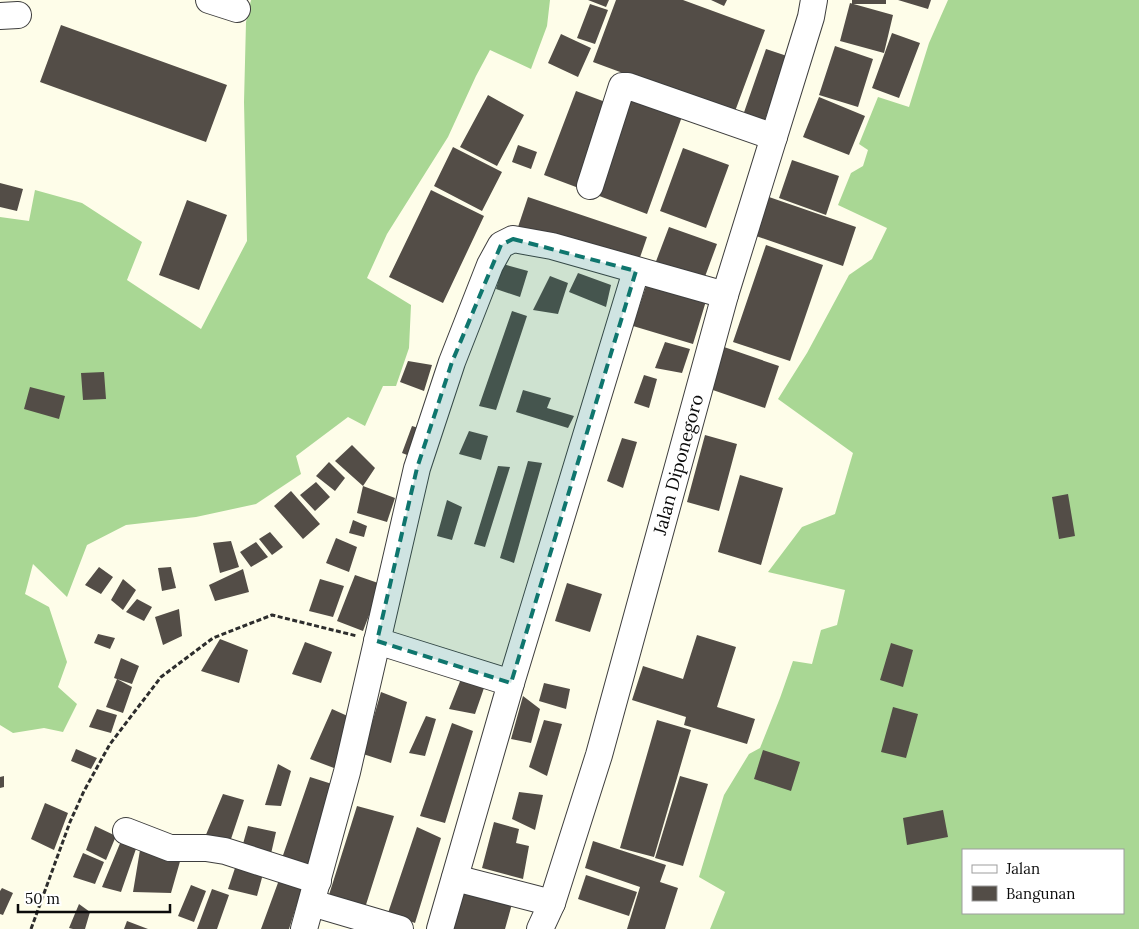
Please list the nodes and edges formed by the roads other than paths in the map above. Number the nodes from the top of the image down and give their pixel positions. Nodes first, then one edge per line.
1 (209, 0) edge
2 (814, 0) edge
3 (237, 9) dead end
4 (774, 138) junction
5 (590, 186) dead end
6 (636, 271) junction
7 (726, 295) junction
8 (377, 641) junction
9 (512, 683) junction
10 (126, 831) dead end
11 (455, 878) junction
12 (315, 892) junction
13 (552, 902) junction
14 (304, 929) edge
15 (400, 929) edge
16 (440, 929) edge
17 (540, 929) edge

1 - 3 street
2 - 4 street, Jalan Diponegoro
4 - 5 street
4 - 7 street, Jalan Diponegoro
6 - 7 street
6 - 8 street
6 - 9 street
7 - 13 street, Jalan Diponegoro
8 - 9 street
8 - 12 street
9 - 11 street
10 - 12 street
11 - 13 street
11 - 16 street
12 - 14 street
12 - 15 street
13 - 17 street, Jalan Diponegoro

